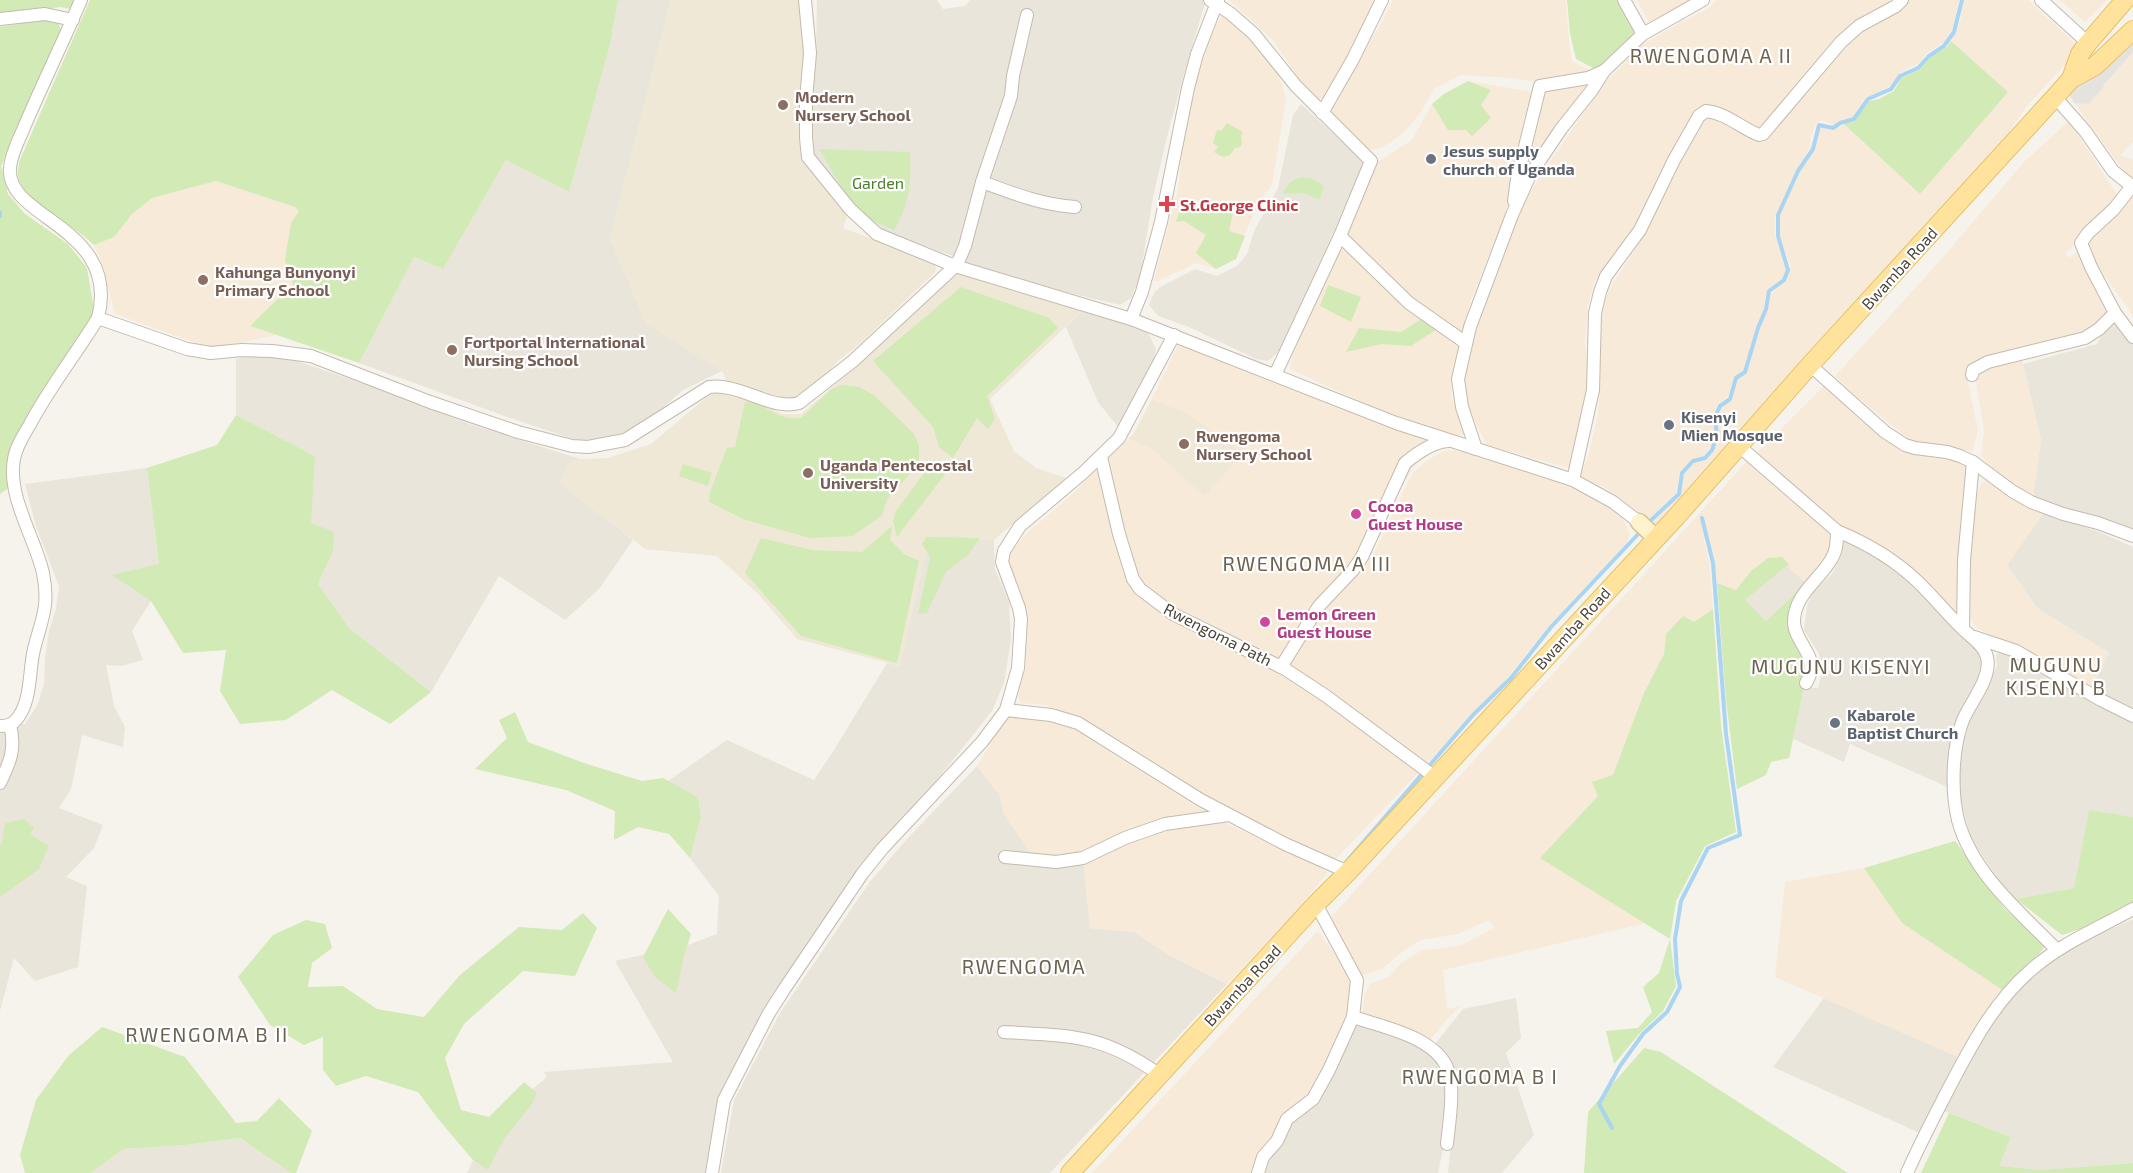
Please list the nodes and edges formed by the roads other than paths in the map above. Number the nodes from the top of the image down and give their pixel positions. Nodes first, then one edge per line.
1 (81, 0) edge
2 (805, 0) edge
3 (1382, 0) edge
4 (1624, 0) edge
5 (1703, 0) edge
6 (1902, 0) edge
7 (2041, 0) edge
8 (2125, 0) edge
9 (1214, 1) edge
10 (1027, 15) dead end
11 (0, 20) edge
12 (73, 20) junction
13 (2133, 30) edge
14 (1643, 34) junction
15 (2088, 43) junction
16 (1604, 71) junction
17 (2070, 79) junction
18 (2055, 97) junction
19 (1322, 113) junction
20 (982, 182) junction
21 (2132, 186) edge
22 (1075, 207) dead end
23 (1512, 215) junction
24 (1340, 236) junction
25 (955, 266) junction
26 (2115, 313) junction
27 (98, 318) junction
28 (1131, 319) junction
29 (1174, 335) junction
30 (2133, 337) edge
31 (1466, 343) junction
32 (1810, 365) junction
33 (1275, 375) junction
34 (1972, 375) dead end
35 (1449, 441) junction
36 (1739, 446) junction
37 (1476, 449) junction
38 (1101, 457) junction
39 (1973, 462) junction
40 (1573, 480) junction
41 (1639, 522) joint
42 (1838, 531) junction
43 (2133, 536) edge
44 (1656, 538) junction
45 (1967, 632) junction
46 (1281, 667) junction
47 (1806, 683) dead end
48 (1006, 710) junction
49 (2133, 716) edge
50 (5, 726) edge
51 (1435, 777) junction
52 (0, 783) edge
53 (1230, 815) junction
54 (1005, 857) dead end
55 (1348, 872) junction
56 (1316, 904) junction
57 (2133, 909) edge
58 (2058, 950) junction
59 (1353, 1017) junction
60 (1004, 1032) dead end
61 (1160, 1075) junction
62 (1447, 1144) dead end
63 (712, 1173) edge
64 (1070, 1173) edge
65 (1258, 1173) edge
66 (1907, 1173) edge

1 - 12 street
2 - 25 street
3 - 19 street
4 - 14 street
5 - 14 street
6 - 40 street
7 - 15 street
8 - 15 main road, Bwamba Road
9 - 19 street
9 - 28 street
10 - 20 street
11 - 12 street
12 - 27 street
13 - 17 main road, Bwamba Road
14 - 16 street
15 - 17 main road, Bwamba Road
16 - 23 street
16 - 23 street
17 - 18 main road, Bwamba Road
18 - 21 street
18 - 32 main road, Bwamba Road
19 - 24 street
20 - 22 street
20 - 25 street
21 - 26 street
23 - 31 street
24 - 31 street
24 - 33 street
25 - 27 street
25 - 28 street
26 - 30 street
26 - 34 street
27 - 50 street
28 - 29 street
29 - 33 street
29 - 38 street
31 - 37 street
32 - 36 main road, Bwamba Road
32 - 39 street
33 - 35 street
35 - 37 street
35 - 46 street
36 - 42 street
36 - 44 main road, Bwamba Road
37 - 40 street
38 - 46 street, Rwengoma Path
38 - 48 street
39 - 43 street
39 - 45 street
40 - 41 street
41 - 44 street
42 - 45 street
42 - 47 street
44 - 51 main road, Bwamba Road
45 - 49 street
45 - 58 street
46 - 51 street, Rwengoma Path
48 - 53 street
48 - 63 street
50 - 52 street
51 - 55 main road, Bwamba Road
53 - 54 street
53 - 55 street
55 - 56 main road, Bwamba Road
56 - 59 street
56 - 61 main road, Bwamba Road
57 - 58 street
58 - 66 street
59 - 62 street
59 - 65 street
60 - 61 street
61 - 64 main road, Bwamba Road

